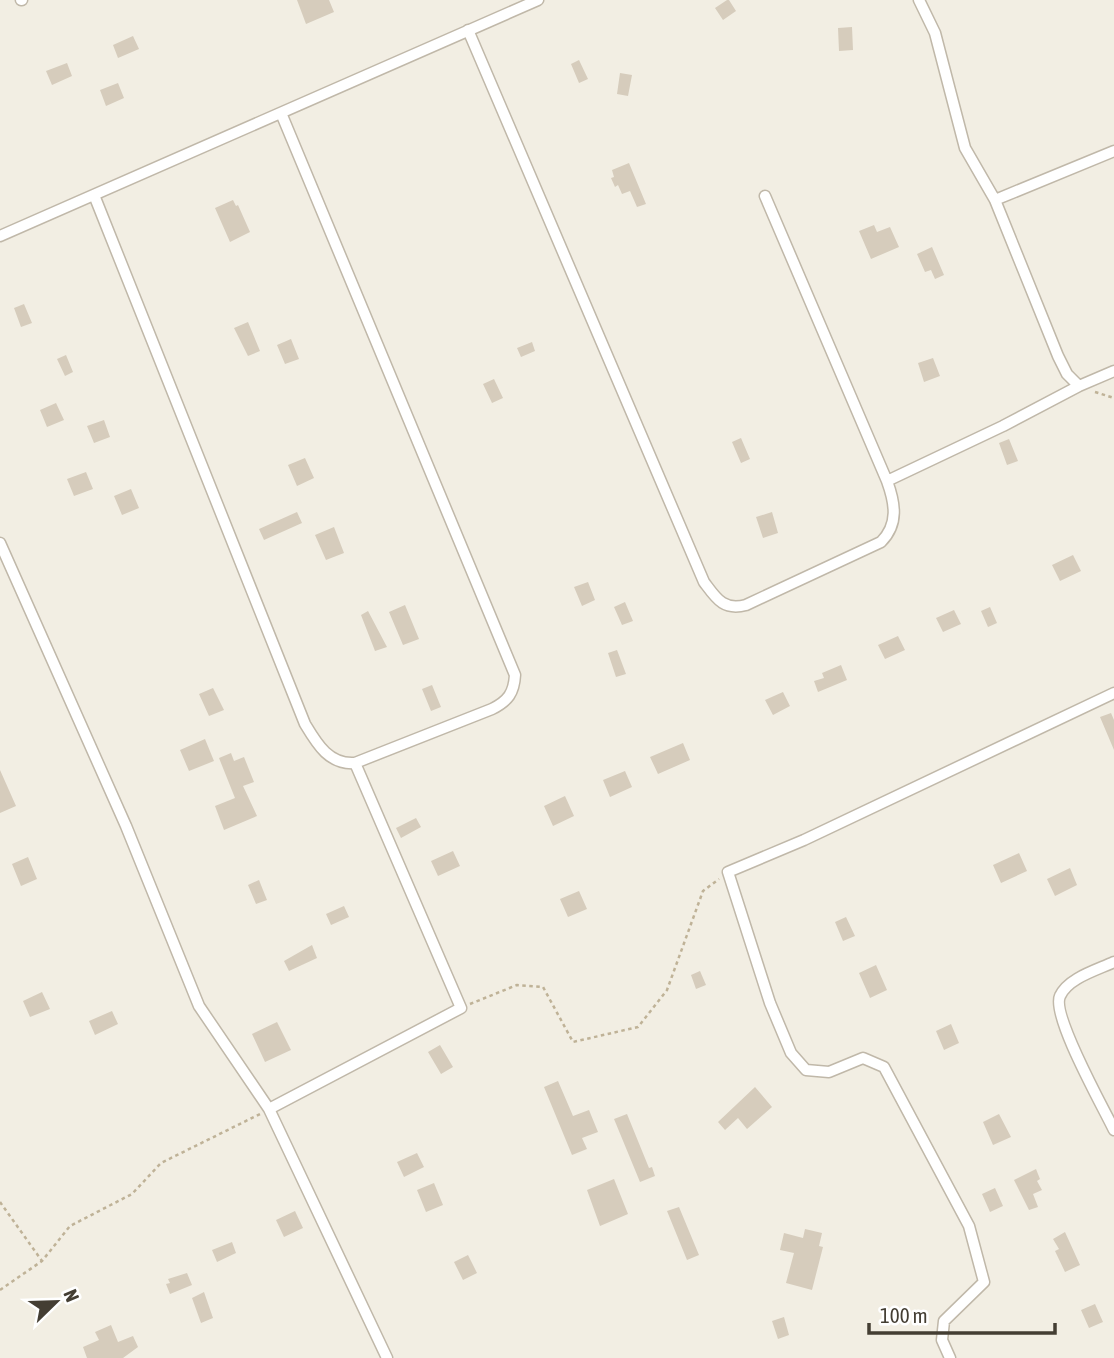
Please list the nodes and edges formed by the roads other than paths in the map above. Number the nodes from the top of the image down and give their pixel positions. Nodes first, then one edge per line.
1 (538, 0) edge
2 (919, 0) edge
3 (468, 30) junction
4 (281, 113) junction
5 (1114, 151) edge
6 (94, 195) junction
7 (765, 196) dead end
8 (995, 200) junction
9 (0, 236) edge
10 (1114, 371) edge
11 (1079, 386) junction
12 (887, 481) junction
13 (0, 544) edge
14 (1114, 693) edge
15 (355, 763) junction
16 (1114, 962) edge
17 (269, 1109) junction
18 (1114, 1130) edge
19 (387, 1358) edge
20 (950, 1358) edge

1 - 3 street
2 - 8 street
3 - 4 street
3 - 12 street
4 - 6 street
4 - 15 street
5 - 8 street
6 - 9 street
6 - 15 street
7 - 12 street
8 - 11 street
10 - 11 street
11 - 12 street
13 - 17 street
14 - 20 street
15 - 17 street
16 - 18 street
17 - 19 street

